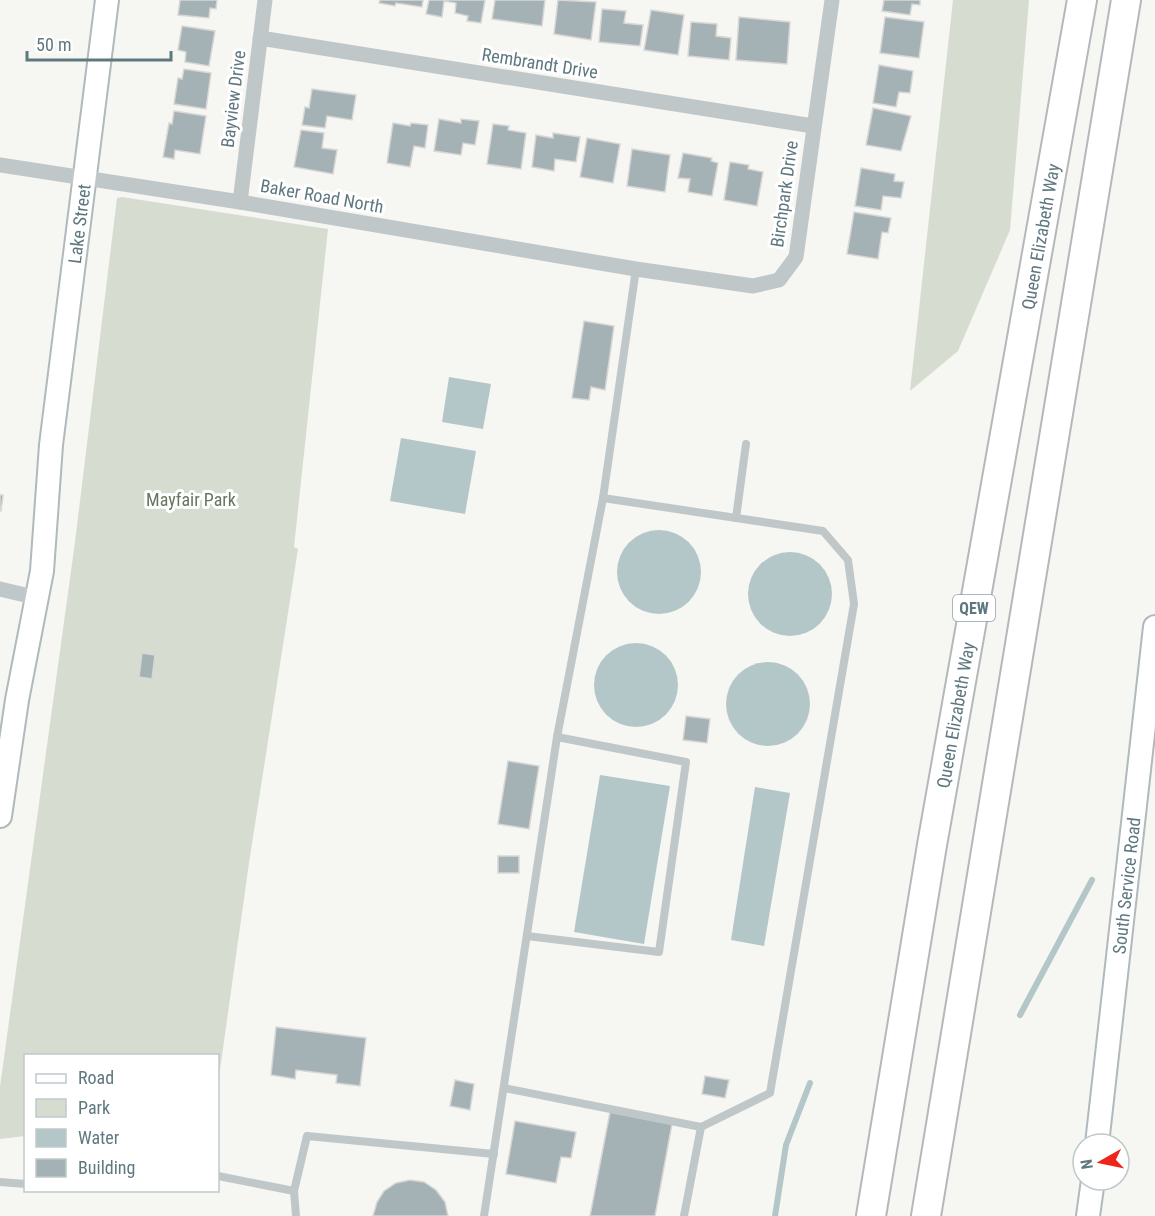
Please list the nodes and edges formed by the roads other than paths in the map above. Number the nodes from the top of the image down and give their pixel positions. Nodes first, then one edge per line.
1 (107, 0) edge
2 (265, 0) edge
3 (832, 0) edge
4 (1082, 0) edge
5 (1126, 0) edge
6 (260, 38) junction
7 (813, 126) junction
8 (0, 165) edge
9 (83, 178) junction
10 (240, 202) junction
11 (636, 269) junction
12 (746, 444) dead end
13 (603, 498) junction
14 (736, 518) junction
15 (0, 589) edge
16 (31, 596) junction
17 (1155, 627) edge
18 (557, 737) junction
19 (0, 816) edge
20 (527, 936) junction
21 (504, 1088) junction
22 (702, 1126) junction
23 (1098, 1132) edge
24 (494, 1154) junction
25 (219, 1176) edge
26 (0, 1182) edge
27 (24, 1184) edge
28 (294, 1191) junction
29 (1091, 1192) edge
30 (296, 1216) edge
31 (484, 1216) edge
32 (684, 1216) edge
33 (871, 1216) edge
34 (926, 1216) edge
35 (1088, 1216) edge

1 - 9 street, Lake Street
2 - 6 street, Bayview Drive
3 - 7 street, Birchpark Drive
4 - 33 highway, Queen Elizabeth Way / QEW
5 - 34 highway
6 - 7 street, Rembrandt Drive
6 - 10 street, Bayview Drive
7 - 11 street, Birchpark Drive
8 - 9 street, Baker Road North
9 - 10 street, Baker Road North
9 - 16 street, Lake Street
10 - 11 street, Baker Road North
11 - 13 lane
12 - 14 lane
13 - 14 lane
13 - 18 lane
14 - 22 lane
15 - 16 street
16 - 19 street, Lake Street
17 - 23 street, South Service Road
18 - 20 lane
18 - 20 lane
20 - 21 lane
21 - 22 lane
21 - 24 lane
22 - 32 lane
24 - 28 lane
24 - 31 lane
25 - 28 lane
26 - 27 lane
28 - 30 lane
29 - 35 street

